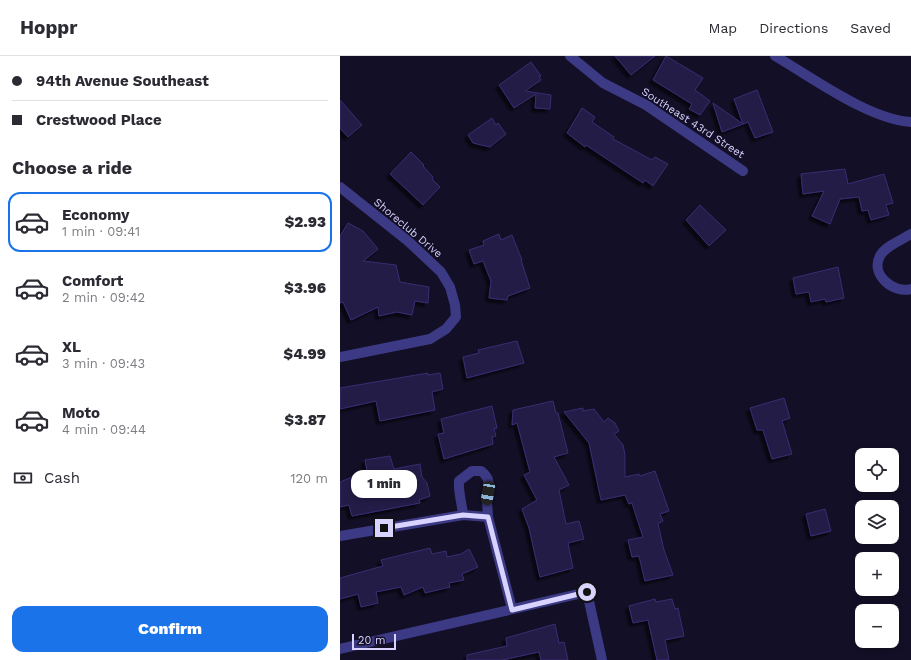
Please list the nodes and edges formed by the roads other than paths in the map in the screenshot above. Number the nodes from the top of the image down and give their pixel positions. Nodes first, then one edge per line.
1 (570, 56) edge
2 (775, 56) edge
3 (911, 122) edge
4 (743, 171) dead end
5 (340, 187) edge
6 (911, 234) edge
7 (911, 289) edge
8 (340, 357) edge
9 (463, 515) junction
10 (488, 517) junction
11 (340, 536) edge
12 (512, 610) junction
13 (340, 649) edge
14 (602, 660) edge

1 - 4 street, Southeast 43rd Street
2 - 3 street
5 - 8 street, Shoreclub Drive
6 - 7 street
9 - 10 street
9 - 10 street
9 - 11 street
10 - 12 street
12 - 13 street
12 - 14 street

